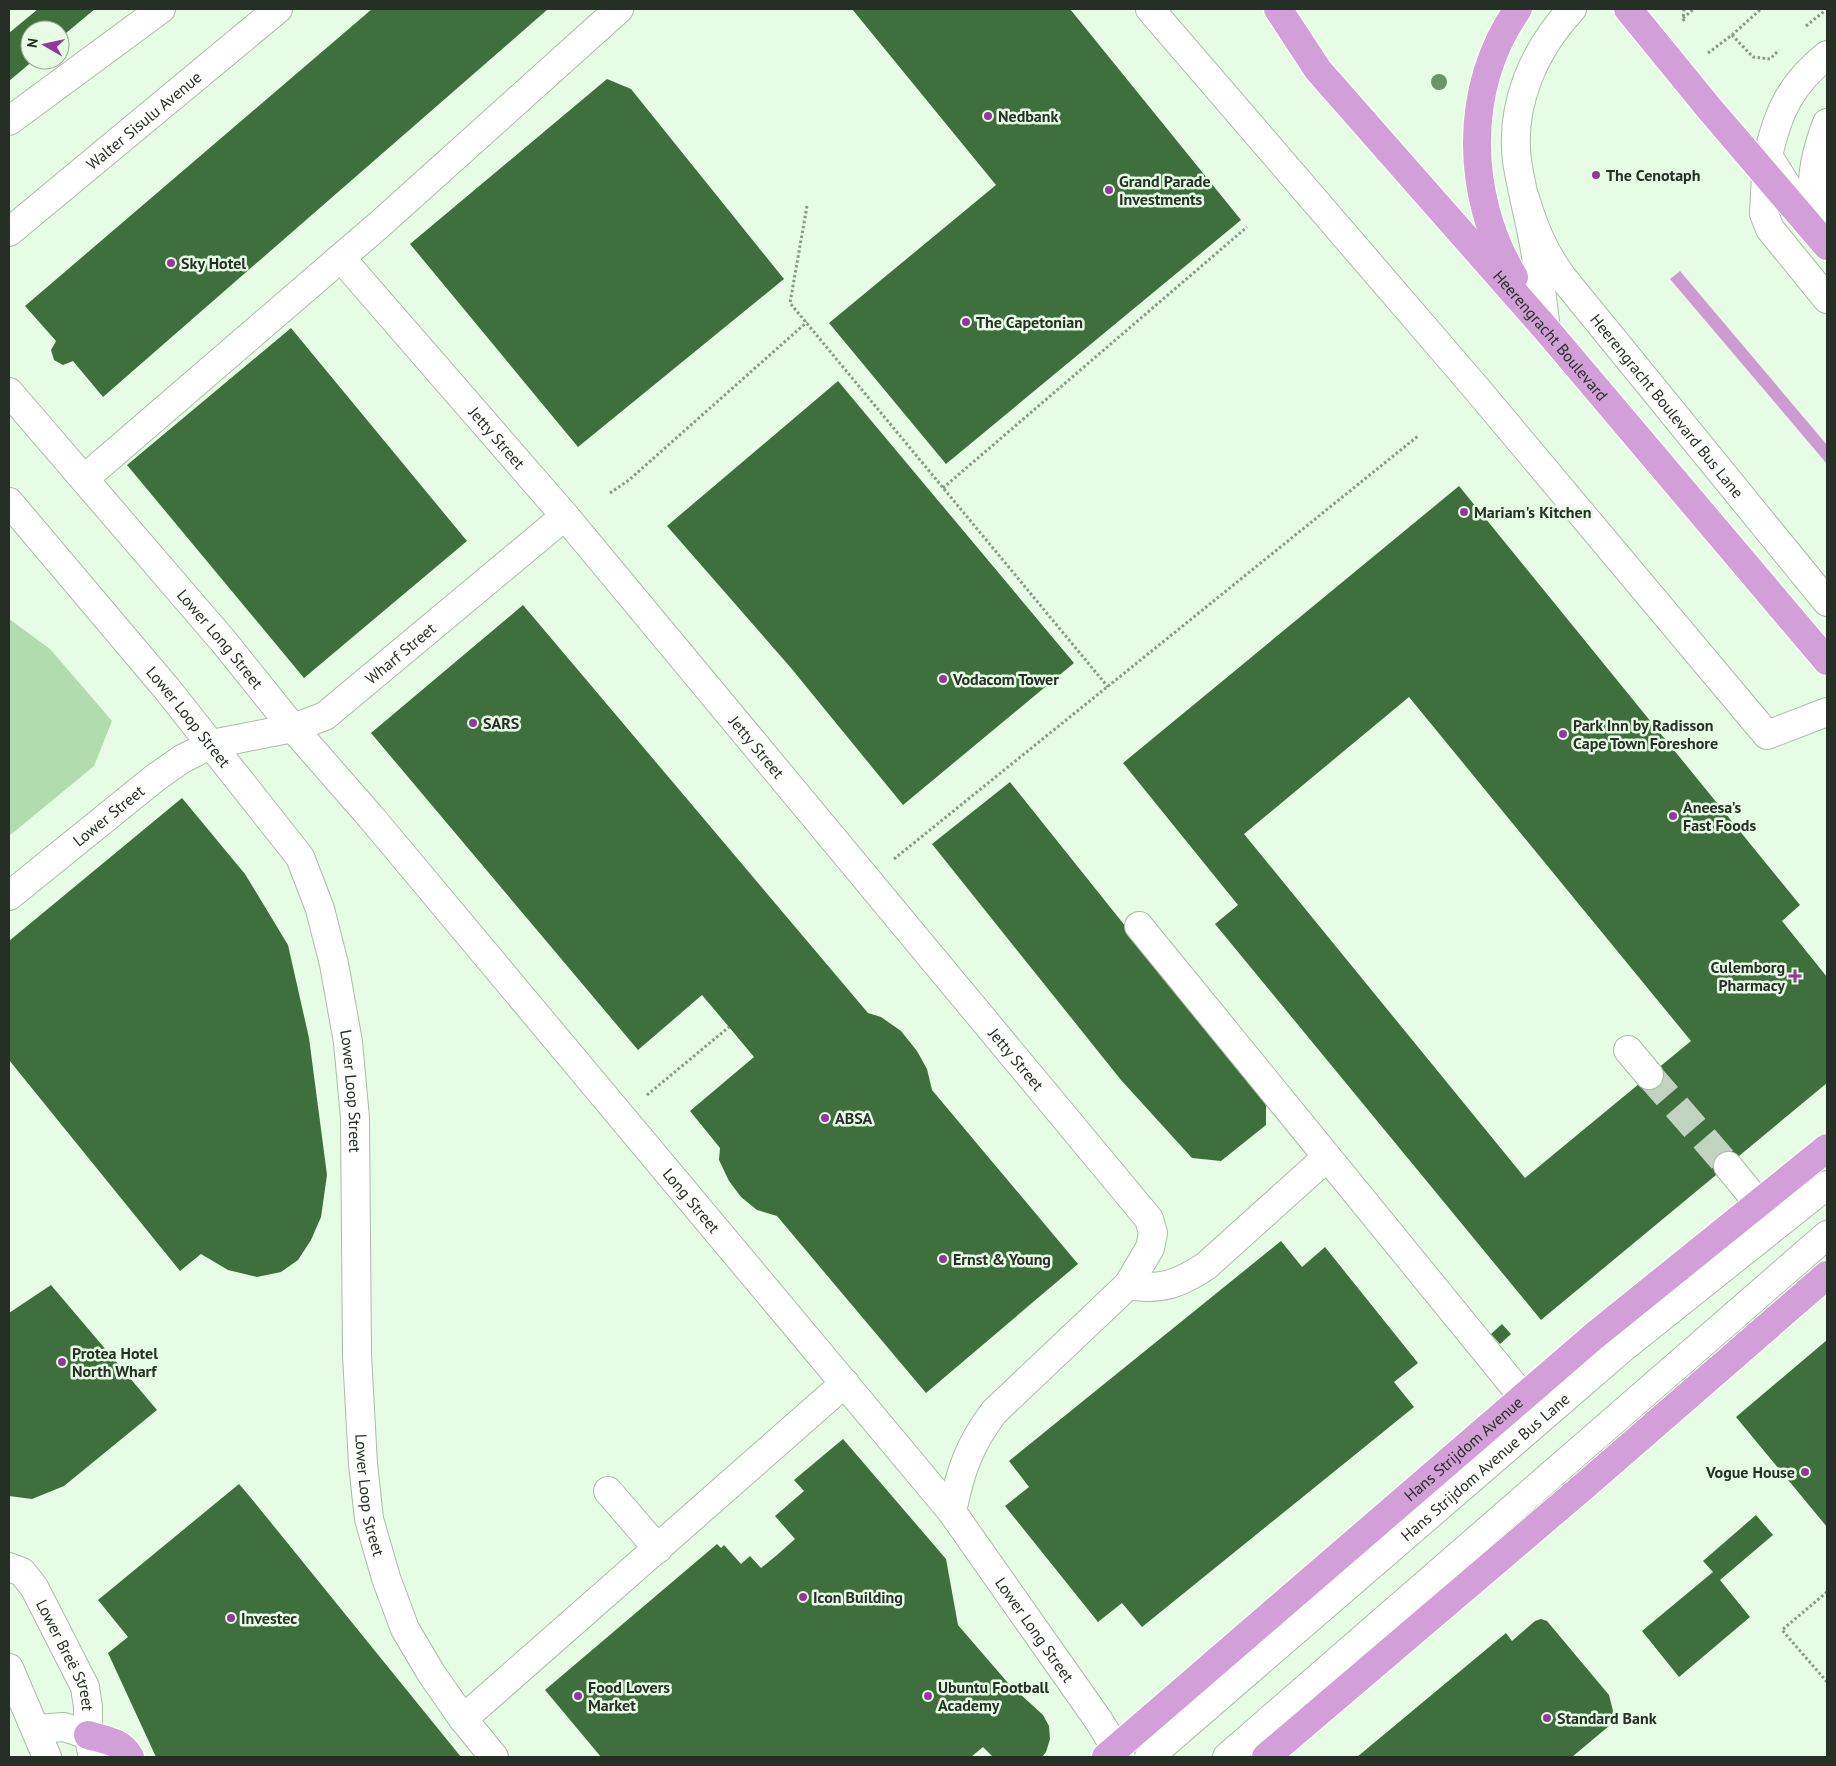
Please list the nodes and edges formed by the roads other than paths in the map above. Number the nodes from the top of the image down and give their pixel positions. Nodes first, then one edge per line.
1 (161, 9) edge
2 (278, 9) edge
3 (619, 9) edge
4 (1150, 9) edge
5 (1278, 9) edge
6 (1518, 9) edge
7 (1572, 9) edge
8 (1628, 9) edge
9 (1827, 55) edge
10 (9, 121) edge
11 (1827, 123) edge
12 (1766, 174) junction
13 (1525, 198) junction
14 (9, 232) edge
15 (1824, 243) edge
16 (340, 258) junction
17 (1827, 300) edge
18 (1546, 329) junction
19 (9, 392) edge
20 (84, 479) junction
21 (9, 502) edge
22 (565, 516) junction
23 (1827, 602) edge
24 (1827, 661) edge
25 (1827, 712) edge
26 (293, 728) junction
27 (212, 744) junction
28 (9, 896) edge
29 (1139, 926) dead end
30 (1628, 1050) dead end
31 (1649, 1075) tunnel mouth
32 (1827, 1148) edge
33 (1327, 1157) junction
34 (1728, 1166) tunnel mouth
35 (1827, 1185) edge
36 (1759, 1204) junction
37 (1827, 1236) edge
38 (1827, 1275) edge
39 (1128, 1285) junction
40 (845, 1383) junction
41 (1523, 1397) junction
42 (608, 1491) dead end
43 (952, 1512) junction
44 (658, 1549) junction
45 (9, 1567) edge
46 (9, 1668) edge
47 (463, 1719) junction
48 (36, 1728) junction
49 (91, 1746) edge
50 (1114, 1754) edge
51 (47, 1757) edge
52 (130, 1757) edge
53 (494, 1757) edge
54 (1148, 1757) edge
55 (1227, 1757) edge
56 (1266, 1757) edge

1 - 10 street
2 - 14 street, Walter Sisulu Avenue
3 - 16 street
4 - 25 street
5 - 18 main road, Heerengracht Boulevard
6 - 18 main road
7 - 13 street
8 - 12 main road
9 - 15 street
11 - 15 street
12 - 15 main road
12 - 17 street
13 - 18 street
13 - 23 street, Heerengracht Boulevard Bus Lane
16 - 20 street
16 - 22 street, Jetty Street
18 - 24 main road, Heerengracht Boulevard
19 - 20 street, Lower Long Street
20 - 26 street, Lower Long Street
21 - 27 street, Lower Loop Street
22 - 26 street, Wharf Street
22 - 39 street, Jetty Street
26 - 27 street, Wharf Street
26 - 40 street, Lower Long Street
27 - 28 street, Lower Street
27 - 47 street, Lower Loop Street
29 - 33 street
30 - 31 street
32 - 36 main road, Hans Strijdom Avenue
33 - 39 street
33 - 41 street
34 - 36 street
35 - 54 street, Hans Strijdom Avenue Bus Lane
36 - 41 main road, Hans Strijdom Avenue
37 - 55 street
38 - 56 main road
39 - 43 street, Jetty Street
40 - 43 street
40 - 44 street
41 - 50 main road, Hans Strijdom Avenue
42 - 44 street
43 - 50 street, Lower Long Street
44 - 47 street
45 - 49 street, Lower Breë Street
46 - 48 street
47 - 53 street, Lower Loop Street
48 - 49 street
48 - 51 street
49 - 52 main road

